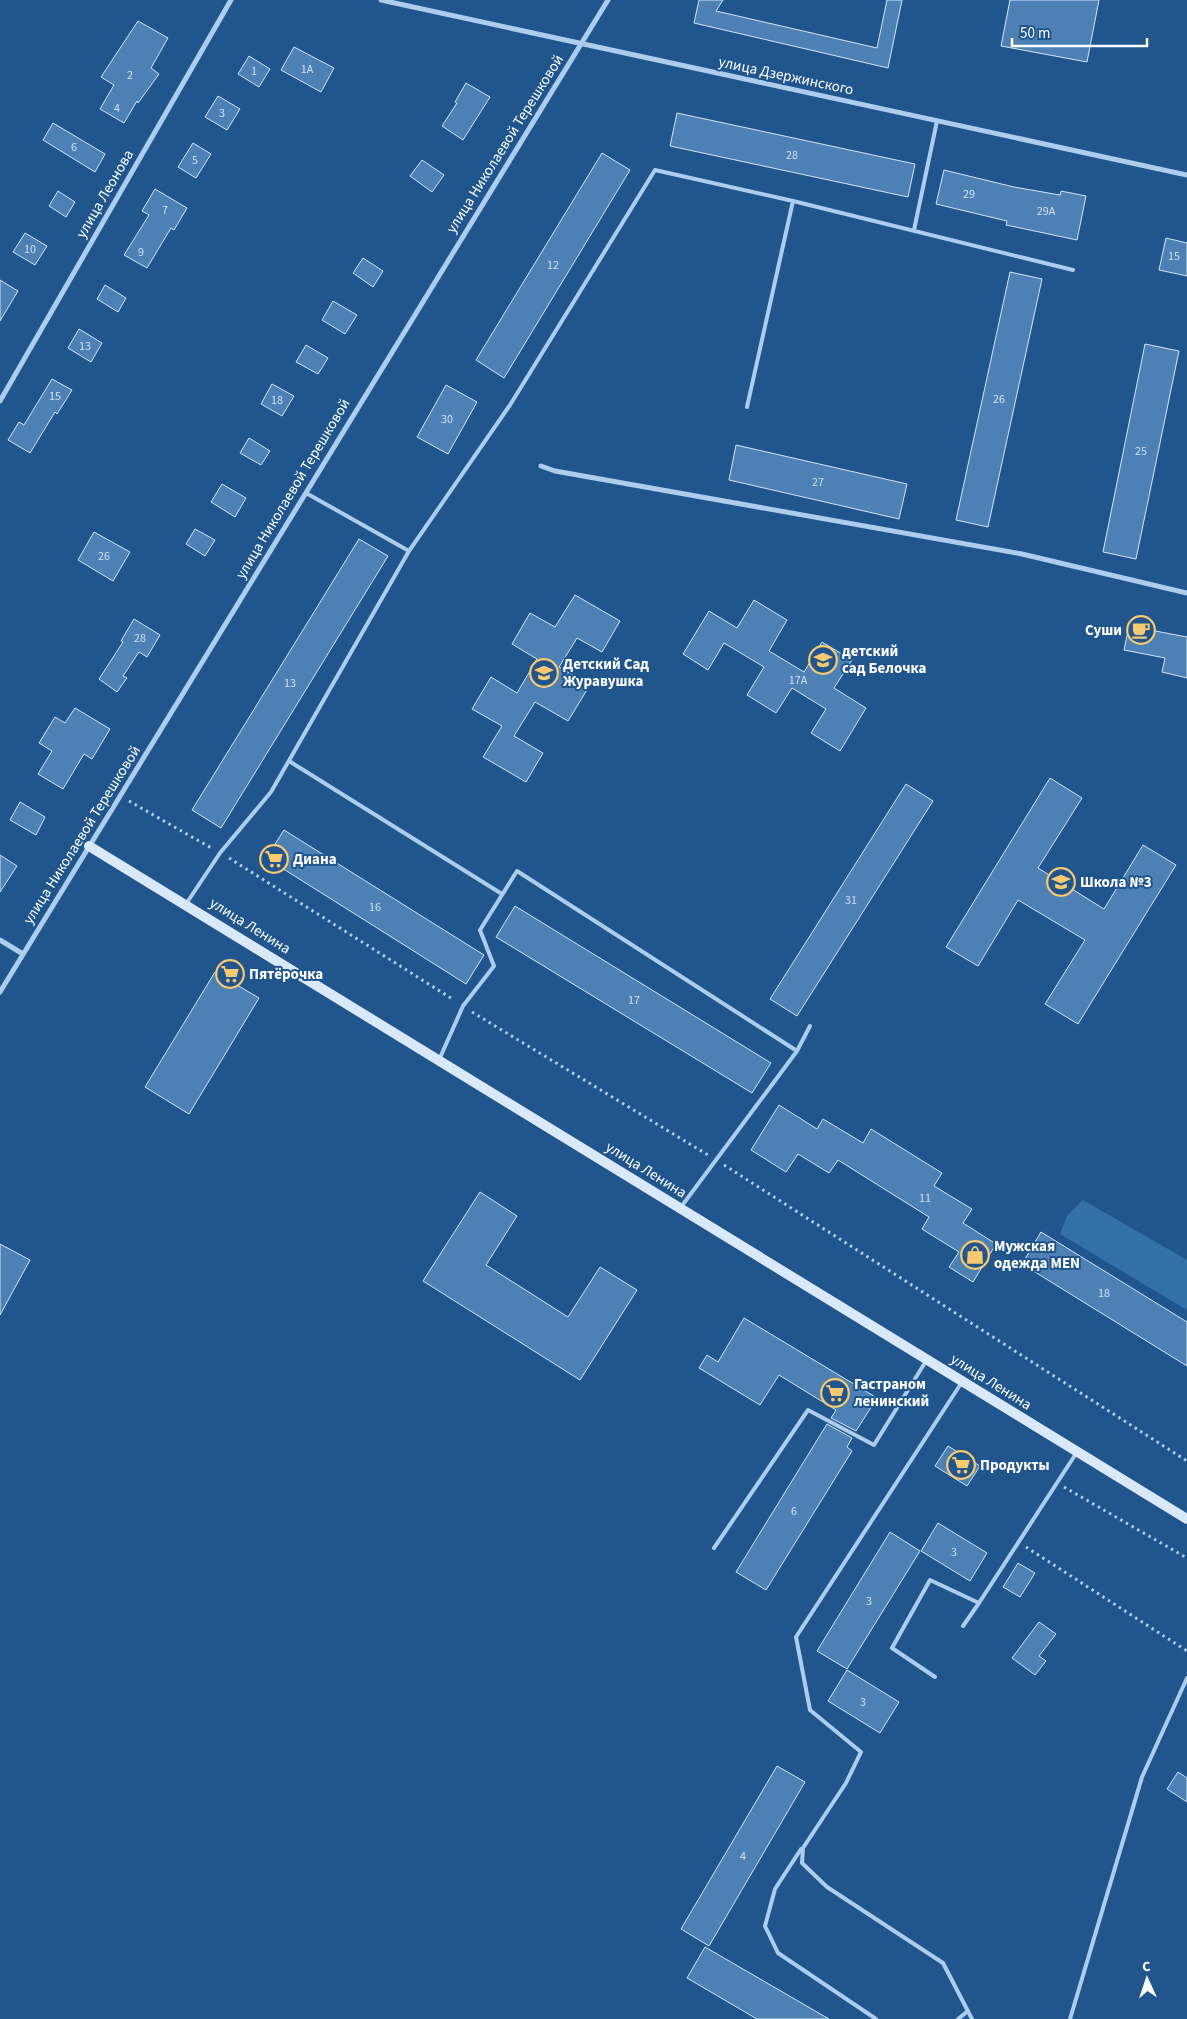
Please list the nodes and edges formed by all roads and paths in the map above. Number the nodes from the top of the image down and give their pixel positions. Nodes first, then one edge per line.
1 (231, 0) edge
2 (381, 0) edge
3 (608, 0) edge
4 (581, 44) junction
5 (937, 121) junction
6 (1187, 175) edge
7 (793, 201) junction
8 (914, 230) junction
9 (1073, 270) dead end
10 (0, 401) edge
11 (747, 407) dead end
12 (541, 466) dead end
13 (306, 493) junction
14 (410, 551) junction
15 (1187, 593) edge
16 (289, 761) junction
17 (121, 797) junction
18 (89, 846) junction
19 (220, 853) junction
20 (502, 894) junction
21 (186, 904) junction
22 (0, 940) edge
23 (23, 954) junction
24 (0, 992) edge
25 (463, 1006) junction
26 (810, 1026) dead end
27 (797, 1050) junction
28 (439, 1061) junction
29 (715, 1160) junction
30 (680, 1209) junction
31 (927, 1360) junction
32 (962, 1382) junction
33 (1076, 1452) junction
34 (1187, 1461) edge
35 (1057, 1482) junction
36 (1187, 1519) edge
37 (1019, 1542) junction
38 (714, 1548) dead end
39 (1187, 1558) edge
40 (979, 1603) junction
41 (963, 1626) dead end
42 (1187, 1651) edge
43 (936, 1677) dead end
44 (1187, 1678) edge
45 (1182, 1688) junction
46 (1187, 1691) edge
47 (803, 1848) junction
48 (968, 2011) junction
49 (876, 2019) edge
50 (958, 2019) edge
51 (972, 2019) edge
52 (1070, 2019) edge

1 - 10 street, улица Леонова
2 - 4 street, улица Дзержинского
3 - 4 street, улица Николаевой Терешковой
4 - 5 street, улица Дзержинского
4 - 13 street, улица Николаевой Терешковой
5 - 6 street, улица Дзержинского
5 - 8 lane
7 - 8 lane
7 - 11 lane
7 - 14 lane
8 - 9 lane
12 - 15 street
13 - 14 lane
13 - 17 street, улица Николаевой Терешковой
14 - 16 lane
16 - 19 lane
16 - 20 lane
17 - 18 street, улица Николаевой Терешковой
17 - 19 path
18 - 21 street, улица Ленина
18 - 23 street, улица Николаевой Терешковой
19 - 21 lane
19 - 25 path
20 - 25 lane
20 - 27 lane
21 - 28 street, улица Ленина
22 - 23 street
23 - 24 street, улица Николаевой Терешковой
25 - 28 lane
25 - 29 path
26 - 27 lane
27 - 29 lane
28 - 30 street, улица Ленина
29 - 30 lane
29 - 34 path
30 - 31 street, улица Ленина
31 - 32 street, улица Ленина
31 - 38 lane
32 - 33 street, улица Ленина
32 - 47 lane
33 - 35 lane
33 - 36 street, улица Ленина
35 - 37 lane
35 - 39 path
37 - 40 lane
37 - 42 path
40 - 41 lane
40 - 43 lane
44 - 45 lane
45 - 46 lane
45 - 52 lane
47 - 48 lane
47 - 49 lane
48 - 50 lane
48 - 51 lane

